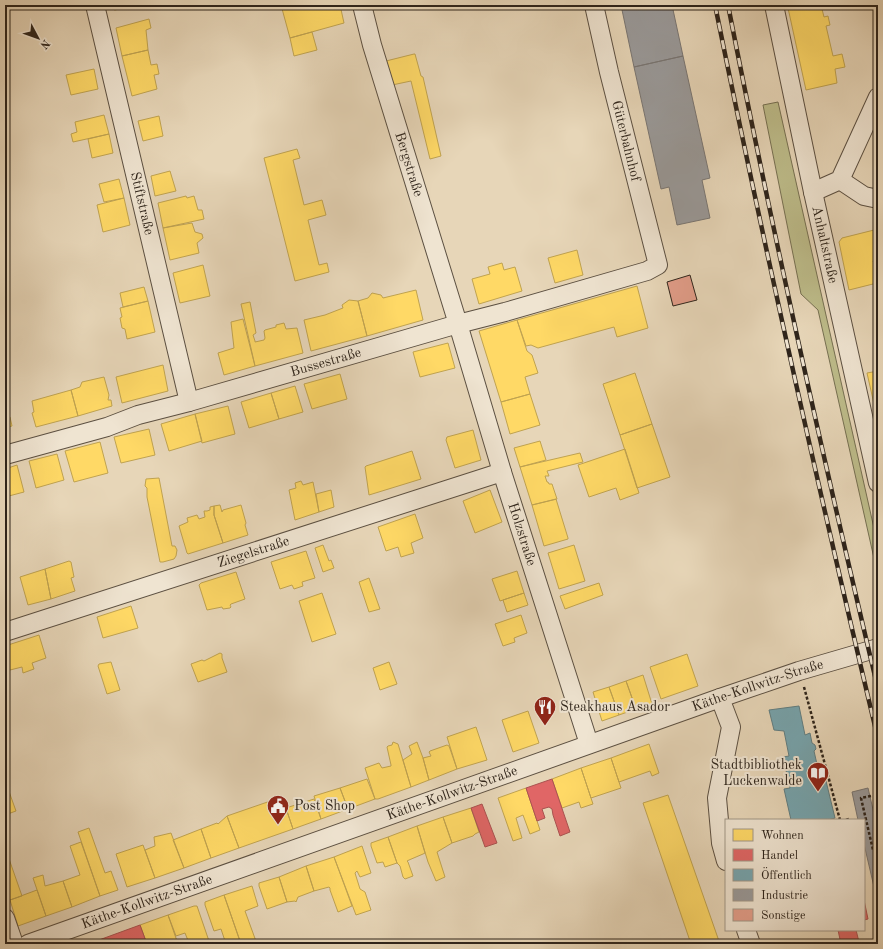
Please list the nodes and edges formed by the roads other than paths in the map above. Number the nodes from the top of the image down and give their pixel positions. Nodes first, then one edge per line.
1 (95, 5) edge
2 (362, 5) edge
3 (594, 5) edge
4 (774, 5) edge
5 (878, 97) edge
6 (840, 180) junction
7 (813, 192) junction
8 (878, 199) edge
9 (647, 271) joint
10 (458, 324) junction
11 (189, 402) junction
12 (5, 455) edge
13 (502, 472) junction
14 (878, 483) edge
15 (5, 632) edge
16 (878, 648) edge
17 (720, 698) junction
18 (589, 744) junction
19 (725, 857) edge
20 (5, 918) edge
21 (746, 931) edge
22 (14, 944) edge
23 (28, 944) edge
24 (751, 944) edge

1 - 11 street, Stiftstraße
2 - 10 street, Bergstraße
3 - 9 street, Güterbahnhof
4 - 7 street, Anhaltstraße
5 - 6 street
6 - 7 street
6 - 8 street
7 - 14 street, Anhaltstraße
9 - 10 street, Bussestraße
10 - 11 street, Bussestraße
10 - 13 street, Holzstraße
11 - 12 street, Bussestraße
13 - 15 street, Ziegelstraße
13 - 18 street, Holzstraße
16 - 17 street, Käthe-Kollwitz-Straße
17 - 18 street, Käthe-Kollwitz-Straße
17 - 19 street
18 - 23 street, Käthe-Kollwitz-Straße
20 - 22 street
21 - 24 street

